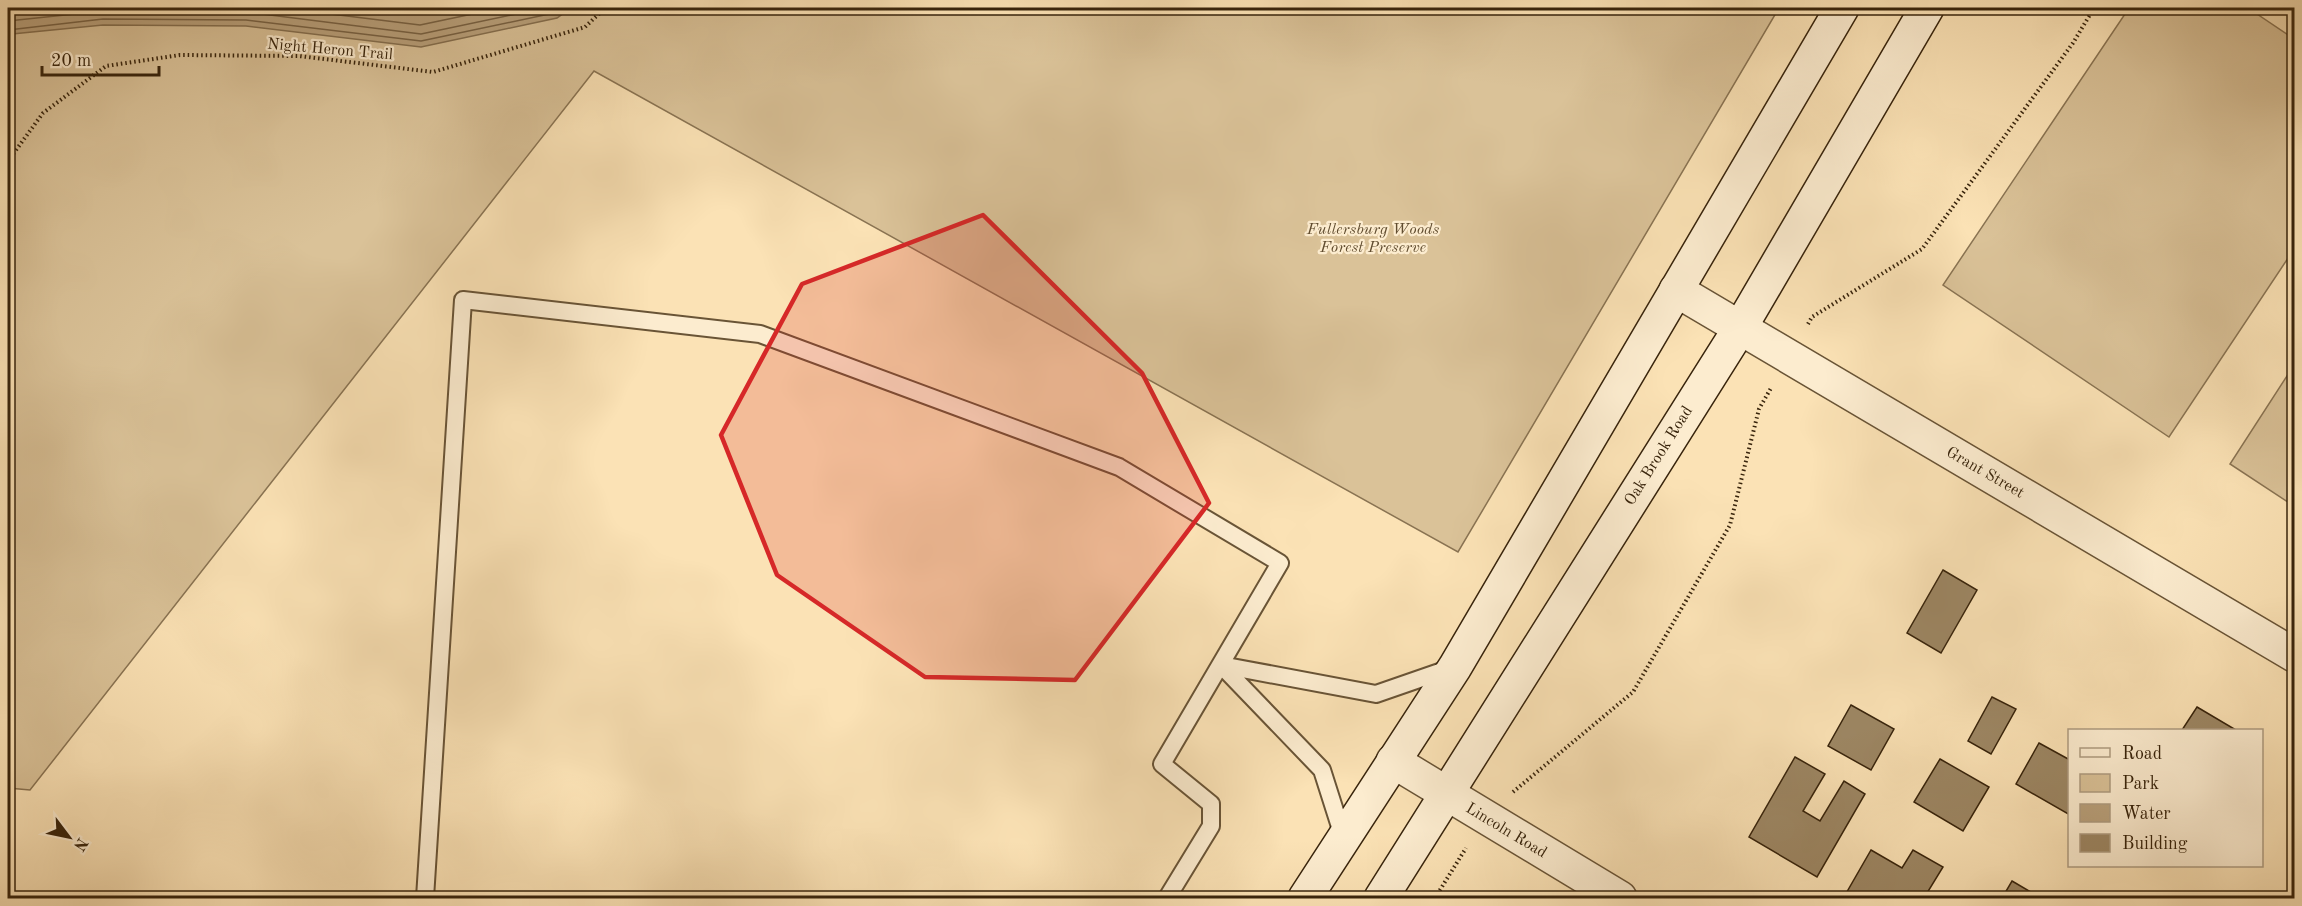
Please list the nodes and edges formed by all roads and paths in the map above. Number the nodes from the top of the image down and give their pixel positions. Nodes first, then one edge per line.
1 (605, 8) edge
2 (1842, 8) edge
3 (1927, 8) edge
4 (2094, 8) edge
5 (8, 161) edge
6 (1676, 290) junction
7 (1740, 328) junction
8 (1789, 358) junction
9 (2295, 655) edge
10 (1221, 665) junction
11 (1455, 667) junction
12 (1393, 761) junction
13 (1446, 795) junction
14 (1487, 820) junction
15 (1343, 836) junction
16 (425, 898) edge
17 (1167, 898) edge
18 (1305, 898) edge
19 (1381, 898) edge
20 (1435, 898) edge
21 (1620, 898) edge

1 - 5 path, Night Heron Trail
2 - 6 main road
3 - 7 main road, Oak Brook Road
4 - 8 path
6 - 7 main road, Grant Street
6 - 11 main road
7 - 8 main road, Grant Street
7 - 13 main road, Oak Brook Road
8 - 9 main road, Grant Street
8 - 14 path
10 - 11 lane
10 - 15 lane
10 - 16 lane
10 - 17 lane
11 - 12 main road
12 - 13 main road, Lincoln Road
12 - 15 main road
13 - 14 main road, Lincoln Road
13 - 19 main road, Oak Brook Road
14 - 20 path
14 - 21 main road, Lincoln Road
15 - 18 main road

